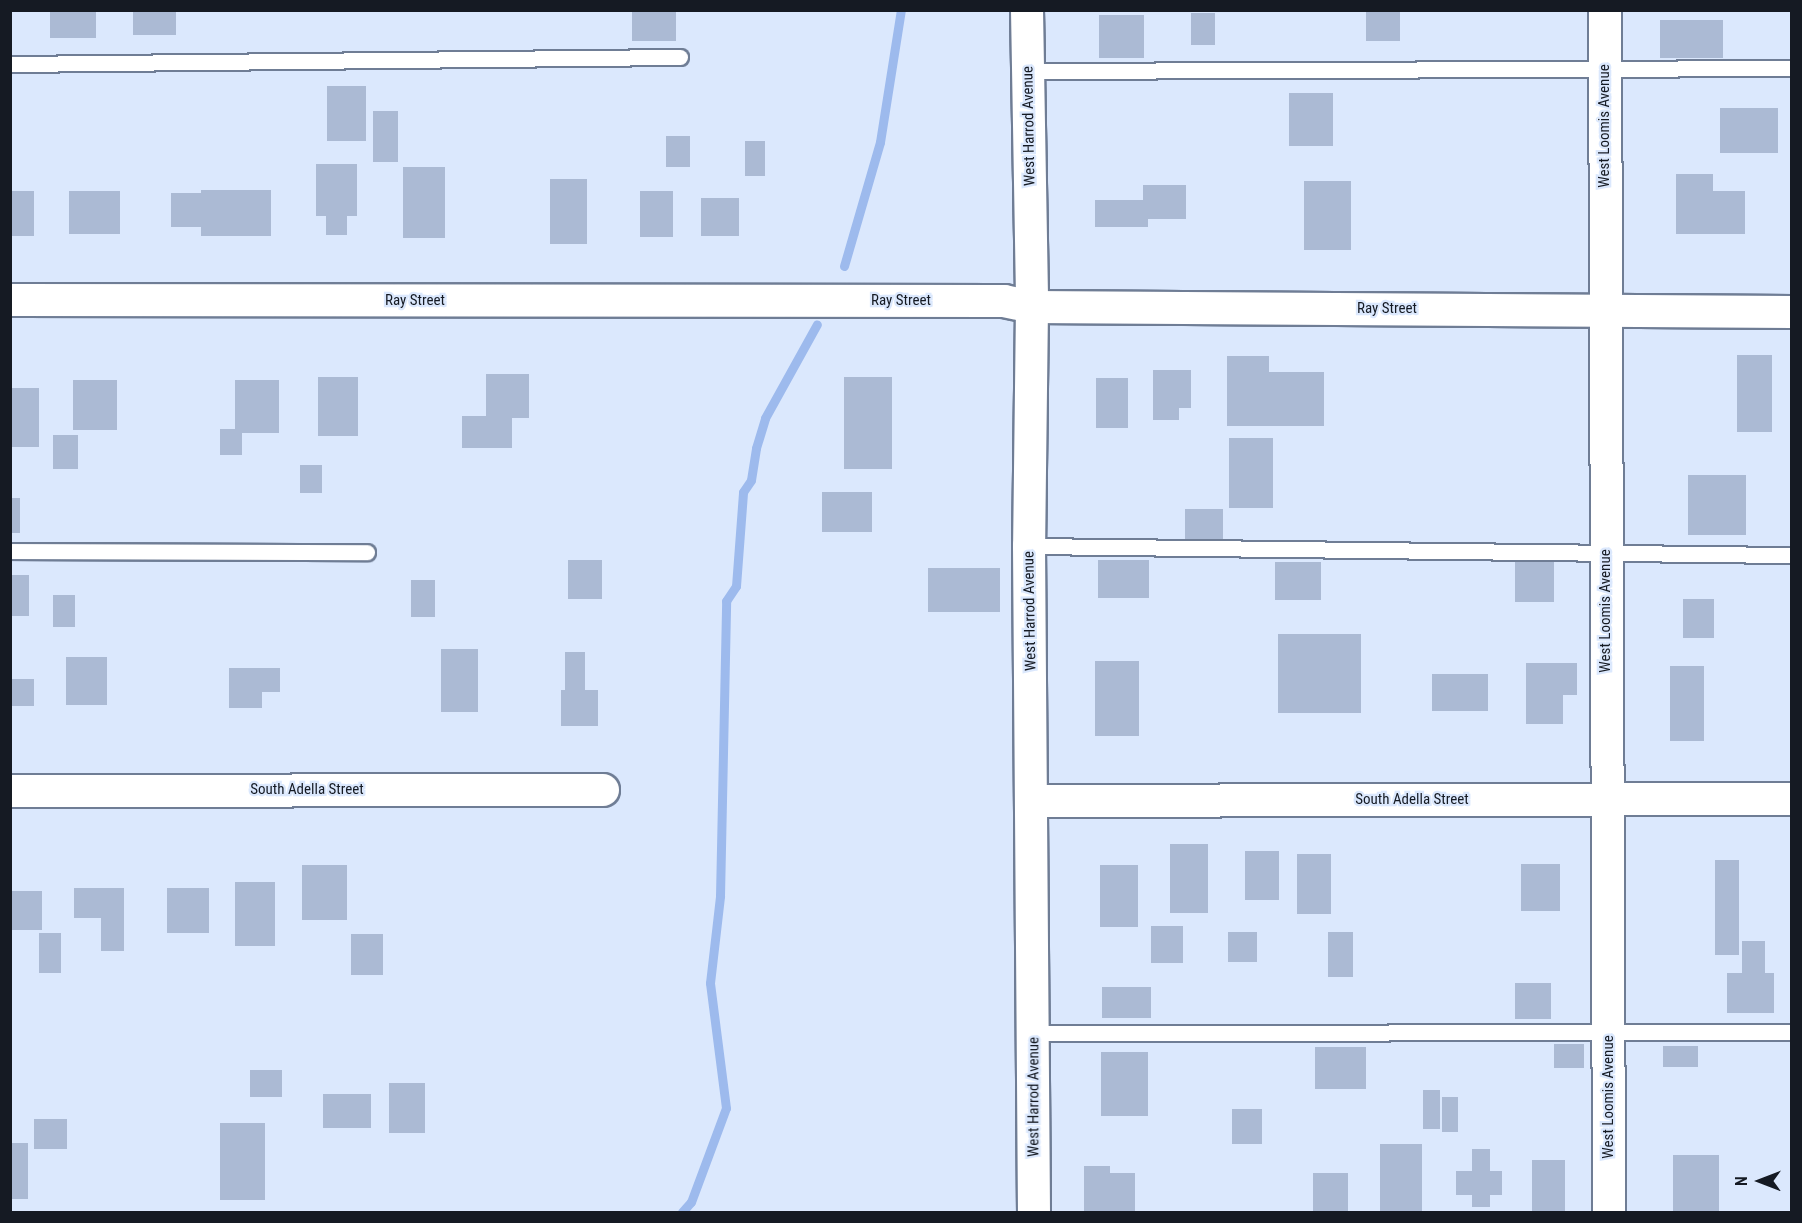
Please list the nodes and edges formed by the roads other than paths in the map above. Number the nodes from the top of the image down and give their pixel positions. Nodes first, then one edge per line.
1 (1027, 10) edge
2 (1605, 10) edge
3 (680, 57) dead end
4 (10, 64) edge
5 (1606, 68) junction
6 (1791, 68) edge
7 (1028, 70) junction
8 (10, 300) edge
9 (1032, 307) junction
10 (1605, 310) junction
11 (1791, 312) edge
12 (1029, 546) junction
13 (10, 551) edge
14 (368, 552) dead end
15 (1606, 553) junction
16 (1791, 555) edge
17 (603, 790) dead end
18 (10, 791) edge
19 (1607, 799) junction
20 (1791, 799) edge
21 (1032, 801) junction
22 (1609, 1032) junction
23 (1791, 1032) edge
24 (1033, 1033) junction
25 (1034, 1212) edge
26 (1610, 1212) edge

1 - 7 street, West Harrod Avenue
2 - 5 street, West Loomis Avenue
3 - 4 lane
5 - 6 lane
5 - 7 lane
5 - 10 street, West Loomis Avenue
7 - 9 street, West Harrod Avenue
8 - 9 street, Ray Street
9 - 10 street, Ray Street
9 - 12 street, West Harrod Avenue
10 - 11 street, Ray Street
10 - 15 street, West Loomis Avenue
12 - 15 lane
12 - 21 street, West Harrod Avenue
13 - 14 lane
15 - 16 lane
15 - 19 street, West Loomis Avenue
17 - 18 street, South Adella Street
19 - 20 street, South Adella Street
19 - 21 street, South Adella Street
19 - 22 street, West Loomis Avenue
21 - 24 street, West Harrod Avenue
22 - 23 lane
22 - 24 lane
22 - 26 street, West Loomis Avenue
24 - 25 street, West Harrod Avenue

